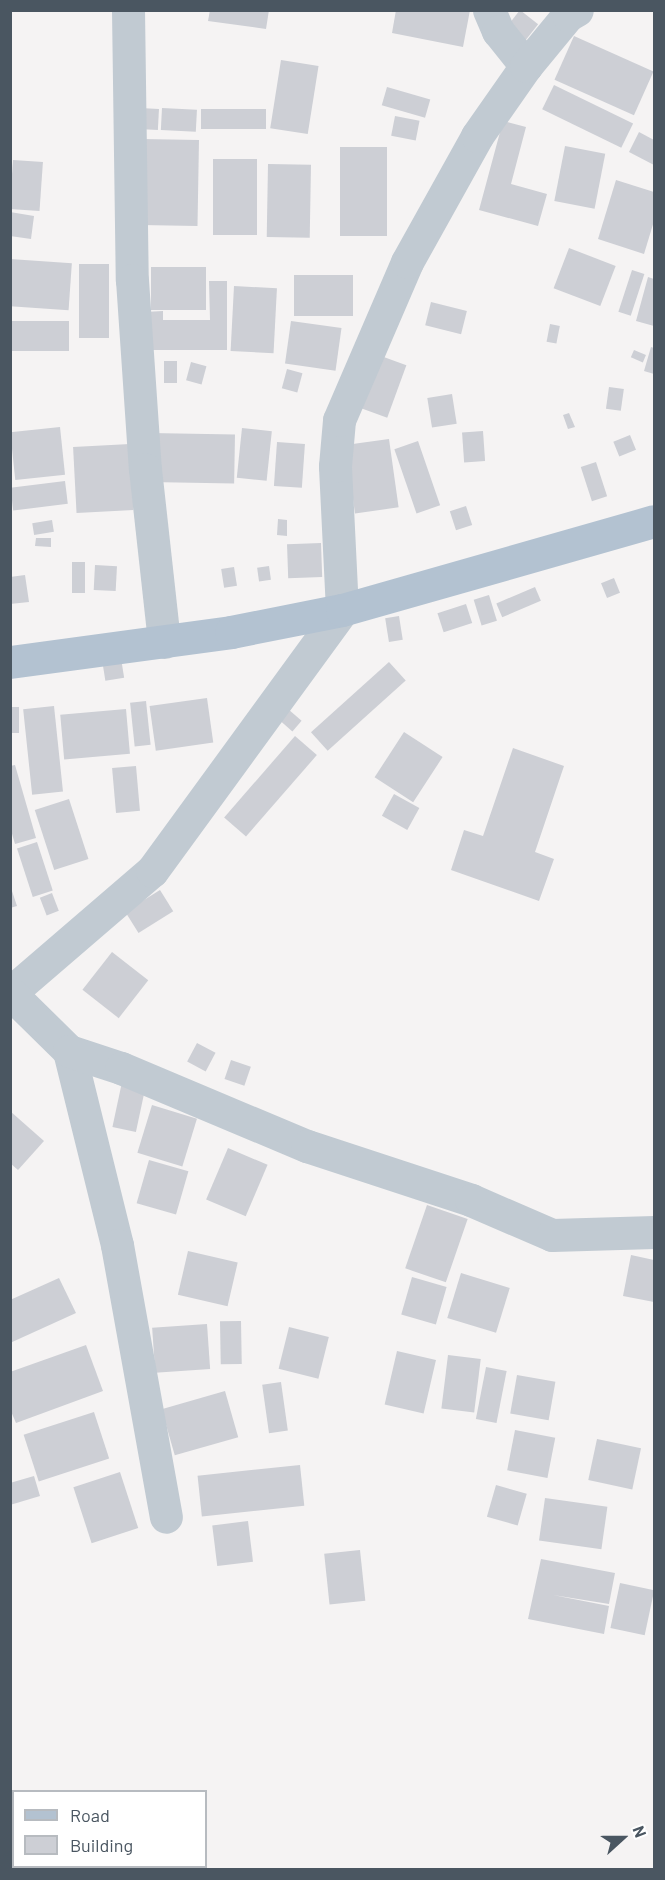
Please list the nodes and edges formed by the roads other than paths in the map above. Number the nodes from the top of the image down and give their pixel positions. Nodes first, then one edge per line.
1 (128, 10) edge
2 (489, 10) edge
3 (578, 10) edge
4 (526, 66) junction
5 (654, 521) edge
6 (342, 610) junction
7 (164, 642) junction
8 (10, 662) edge
9 (10, 993) edge
10 (69, 1051) junction
11 (654, 1232) edge
12 (166, 1517) dead end

1 - 7 street
2 - 4 street
3 - 4 street
4 - 6 street
5 - 6 main road
6 - 7 main road
6 - 9 street
7 - 8 main road
9 - 10 street
10 - 11 street
10 - 12 street

